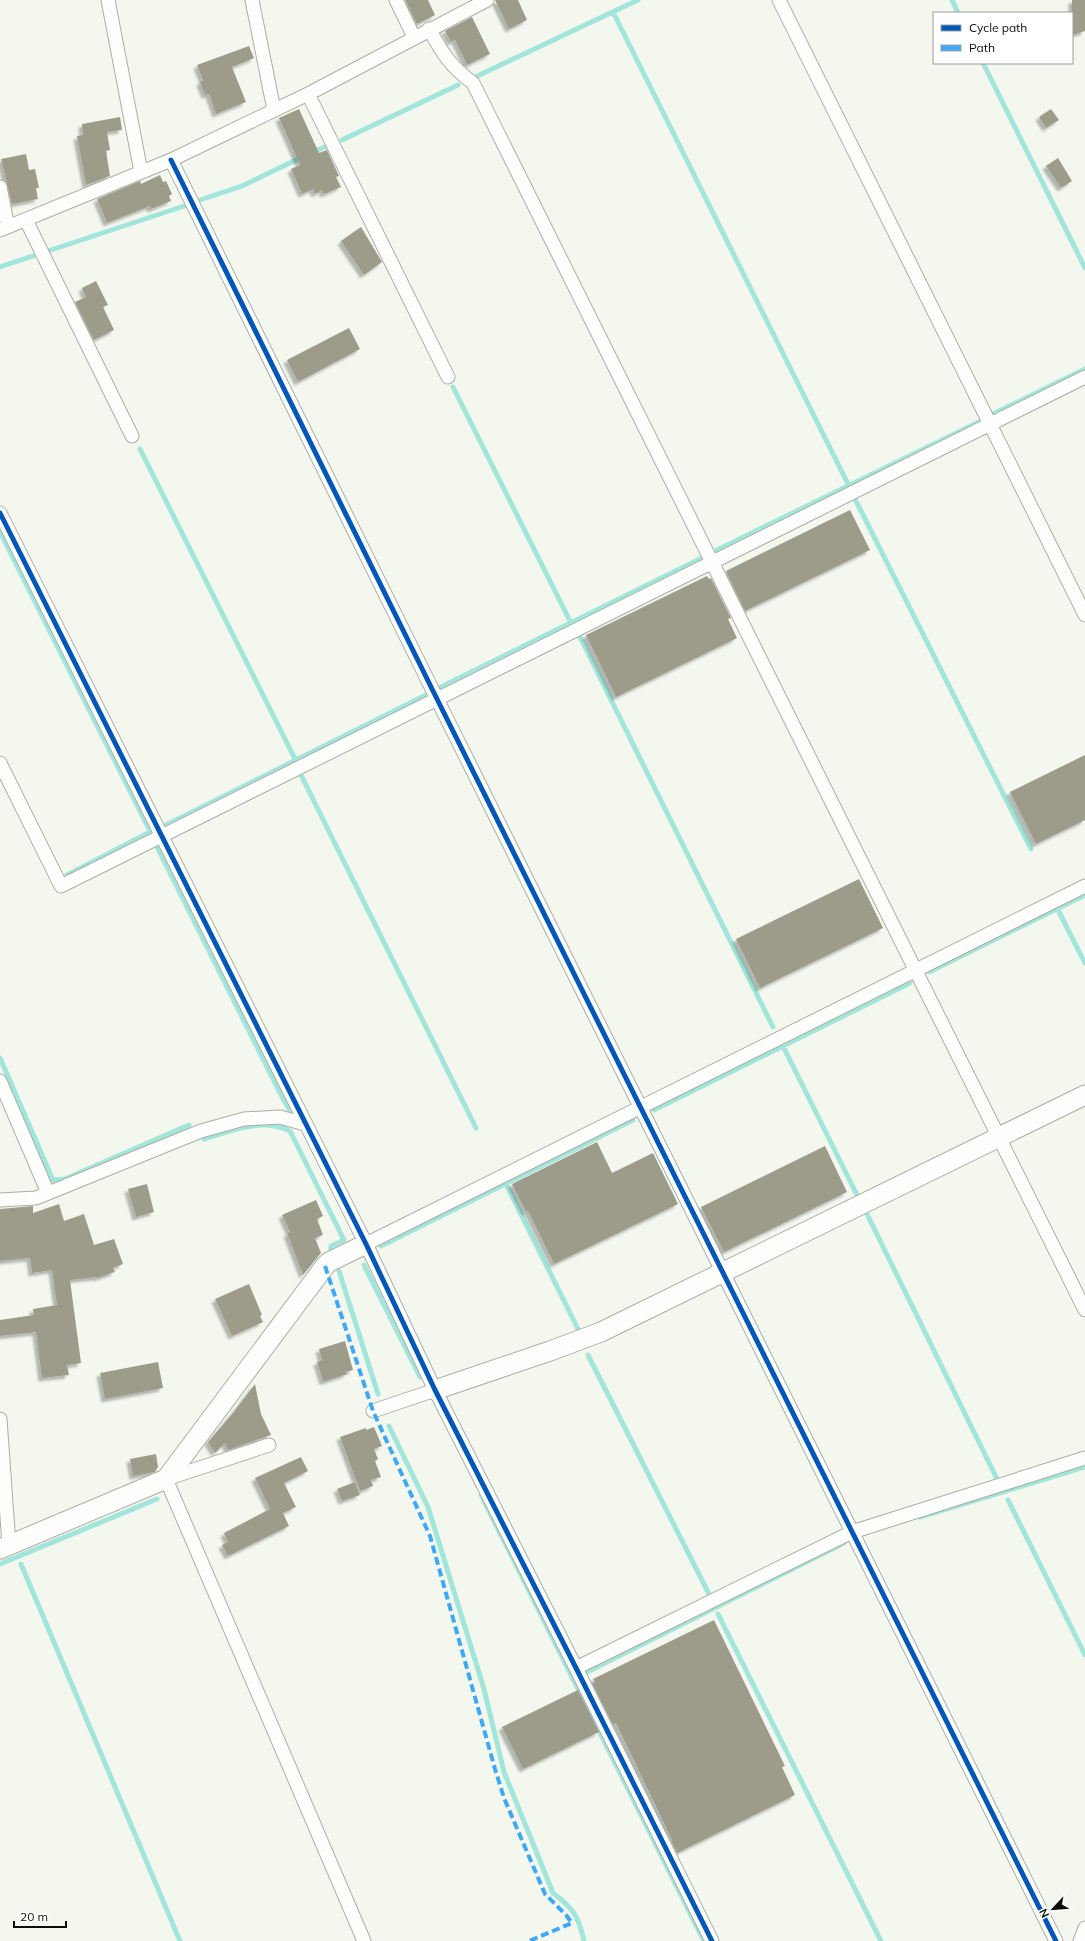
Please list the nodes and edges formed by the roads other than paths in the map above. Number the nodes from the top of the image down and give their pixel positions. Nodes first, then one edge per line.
1 (108, 0) edge
2 (252, 0) edge
3 (396, 0) edge
4 (487, 0) edge
5 (779, 0) edge
6 (429, 29) junction
7 (414, 37) junction
8 (308, 94) junction
9 (274, 110) junction
10 (171, 160) junction
11 (141, 172) junction
12 (0, 187) edge
13 (26, 220) junction
14 (4, 228) edge
15 (448, 377) dead end
16 (1085, 377) edge
17 (990, 424) junction
18 (132, 436) dead end
19 (0, 512) edge
20 (712, 561) junction
21 (1085, 615) edge
22 (437, 699) junction
23 (0, 763) edge
24 (161, 835) junction
25 (1085, 886) edge
26 (917, 970) junction
27 (0, 1081) edge
28 (1085, 1095) edge
29 (641, 1107) junction
30 (305, 1124) junction
31 (999, 1136) junction
32 (48, 1193) junction
33 (0, 1200) edge
34 (366, 1244) junction
35 (722, 1273) junction
36 (1085, 1310) edge
37 (436, 1390) junction
38 (373, 1411) dead end
39 (0, 1419) edge
40 (269, 1446) dead end
41 (1085, 1458) edge
42 (166, 1479) junction
43 (852, 1532) junction
44 (5, 1547) edge
45 (576, 1668) junction
46 (1085, 1928) edge
47 (364, 1941) edge
48 (712, 1941) edge
49 (1056, 1941) edge
50 (1080, 1941) edge

1 - 11 street
2 - 9 street
3 - 7 street
4 - 6 street
5 - 17 street
6 - 7 street
6 - 20 street
7 - 8 street
8 - 9 street
8 - 15 street
9 - 10 street
10 - 11 street
10 - 22 street
11 - 13 street
12 - 14 street
13 - 14 street
13 - 18 street
16 - 17 street
17 - 20 street
17 - 21 street
19 - 24 street
20 - 22 street
20 - 26 street
22 - 24 street
22 - 29 street
23 - 24 street
24 - 30 street
25 - 26 street
26 - 29 street
26 - 31 street
27 - 32 street
28 - 31 street
29 - 34 street
29 - 35 street
30 - 32 street
30 - 34 street
31 - 35 street
31 - 36 street
32 - 33 street
34 - 37 street
34 - 42 street
35 - 37 street
35 - 43 street
37 - 38 street
37 - 45 street
39 - 44 street
40 - 42 street
41 - 43 street
42 - 44 street
42 - 47 street
43 - 45 street
43 - 49 street
45 - 48 street
46 - 50 street

